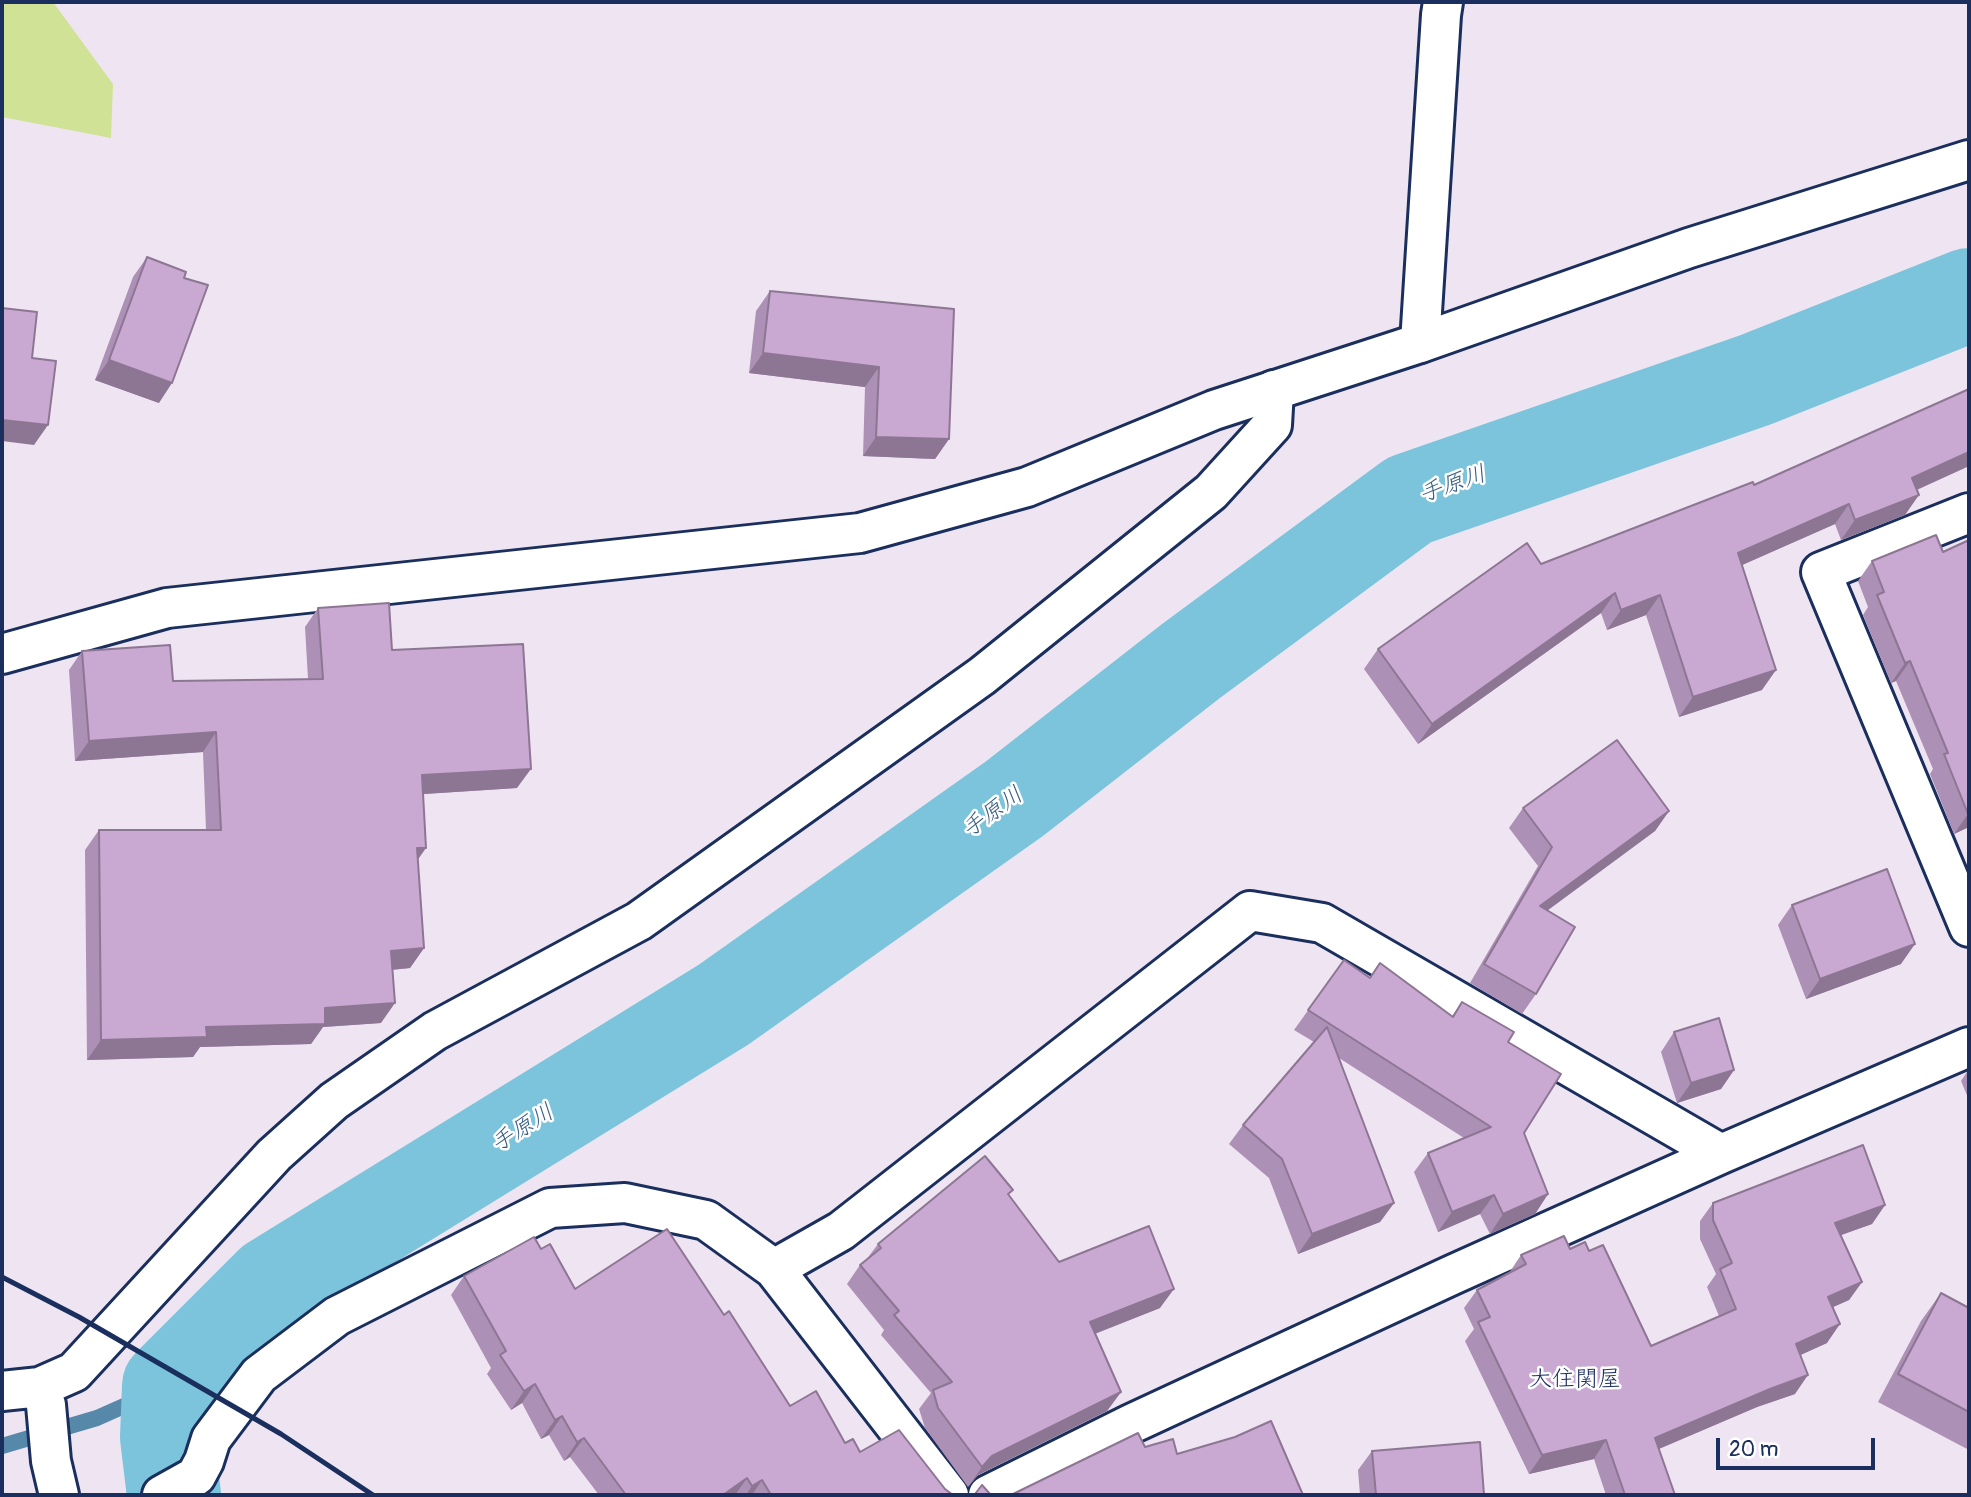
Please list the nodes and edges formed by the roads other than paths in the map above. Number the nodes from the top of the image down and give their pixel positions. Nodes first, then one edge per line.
1 (1443, 2) edge
2 (1969, 160) edge
3 (1420, 343) junction
4 (1274, 390) junction
5 (1969, 513) edge
6 (2, 654) edge
7 (1969, 927) edge
8 (1969, 1047) edge
9 (1721, 1154) junction
10 (774, 1269) junction
11 (2, 1391) edge
12 (43, 1396) junction
13 (55, 1478) edge
14 (162, 1495) edge
15 (949, 1495) edge
16 (988, 1495) edge

1 - 3 street
2 - 3 street
3 - 4 street
4 - 6 street
4 - 12 street
5 - 7 street
8 - 9 street
9 - 10 street
9 - 16 street
10 - 14 street
10 - 15 street
11 - 12 street
12 - 13 street

